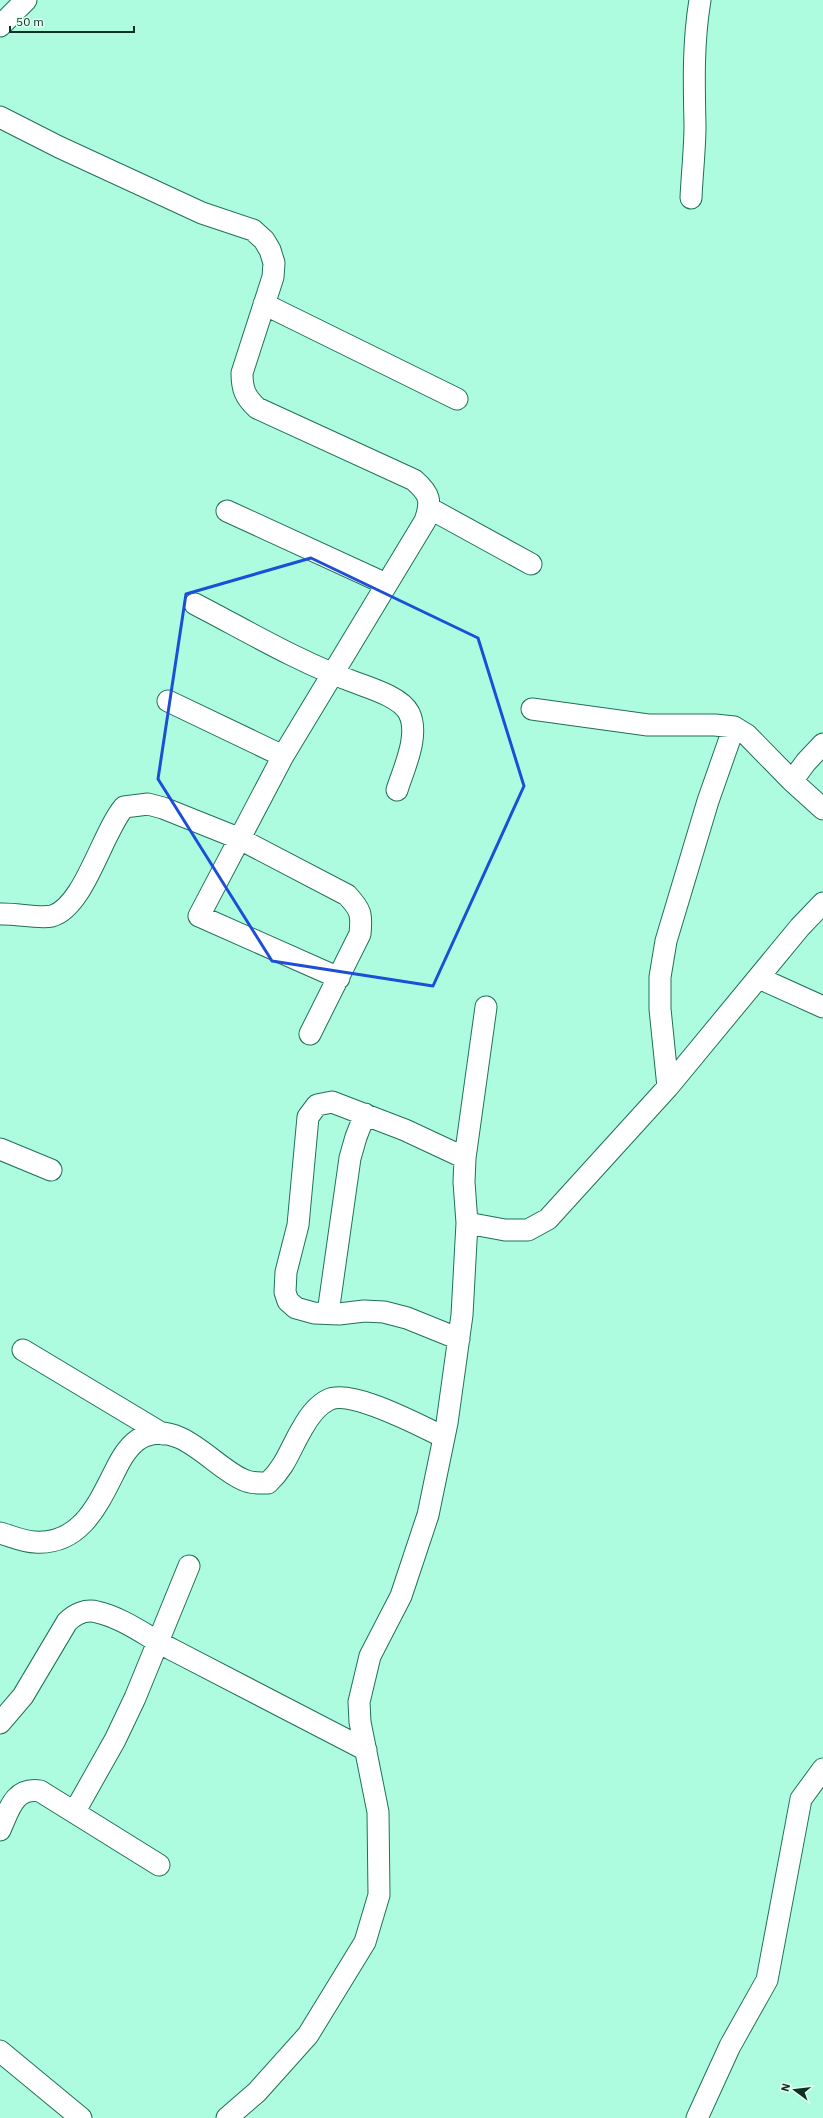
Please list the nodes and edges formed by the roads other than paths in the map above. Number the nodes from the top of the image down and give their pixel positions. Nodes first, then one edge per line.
1 (26, 0) edge
2 (700, 0) edge
3 (0, 26) edge
4 (0, 117) edge
5 (691, 198) dead end
6 (264, 304) junction
7 (457, 399) dead end
8 (429, 508) junction
9 (227, 511) dead end
10 (531, 564) dead end
11 (386, 584) junction
12 (195, 604) dead end
13 (332, 674) junction
14 (168, 701) dead end
15 (532, 709) dead end
16 (734, 727) junction
17 (823, 744) edge
18 (283, 756) junction
19 (792, 781) junction
20 (398, 790) dead end
21 (823, 809) edge
22 (238, 838) junction
23 (823, 903) edge
24 (0, 914) edge
25 (339, 978) junction
26 (759, 978) junction
27 (486, 1007) dead end
28 (823, 1007) edge
29 (310, 1034) dead end
30 (668, 1087) junction
31 (365, 1114) junction
32 (0, 1149) edge
33 (465, 1158) junction
34 (52, 1170) dead end
35 (467, 1223) junction
36 (328, 1313) junction
37 (459, 1339) junction
38 (23, 1350) dead end
39 (163, 1434) junction
40 (444, 1437) junction
41 (0, 1533) edge
42 (189, 1566) dead end
43 (157, 1642) junction
44 (0, 1723) edge
45 (366, 1750) junction
46 (823, 1769) edge
47 (75, 1811) junction
48 (0, 1830) edge
49 (159, 1865) dead end
50 (0, 2051) edge
51 (81, 2118) edge
52 (227, 2118) edge
53 (697, 2118) edge

1 - 3 street
2 - 5 street
4 - 6 street
6 - 7 street
6 - 8 street
8 - 10 street
8 - 11 street
9 - 11 street
11 - 13 street
12 - 13 street
13 - 18 street
13 - 20 street
14 - 18 street
15 - 16 street
16 - 19 street
16 - 30 street
17 - 19 street
18 - 22 street
19 - 21 street
22 - 24 street
22 - 25 street
22 - 25 street
23 - 26 street
25 - 29 street
26 - 28 street
26 - 30 street
27 - 33 street
30 - 35 street
31 - 33 street
31 - 36 street
31 - 36 street
32 - 34 street
33 - 35 street
35 - 37 street
36 - 37 street
37 - 40 street
38 - 39 street
39 - 40 street
39 - 41 street
40 - 45 street
42 - 43 street
43 - 44 street
43 - 45 street
43 - 47 street
45 - 52 street
46 - 53 street
47 - 48 street
47 - 49 street
50 - 51 street

